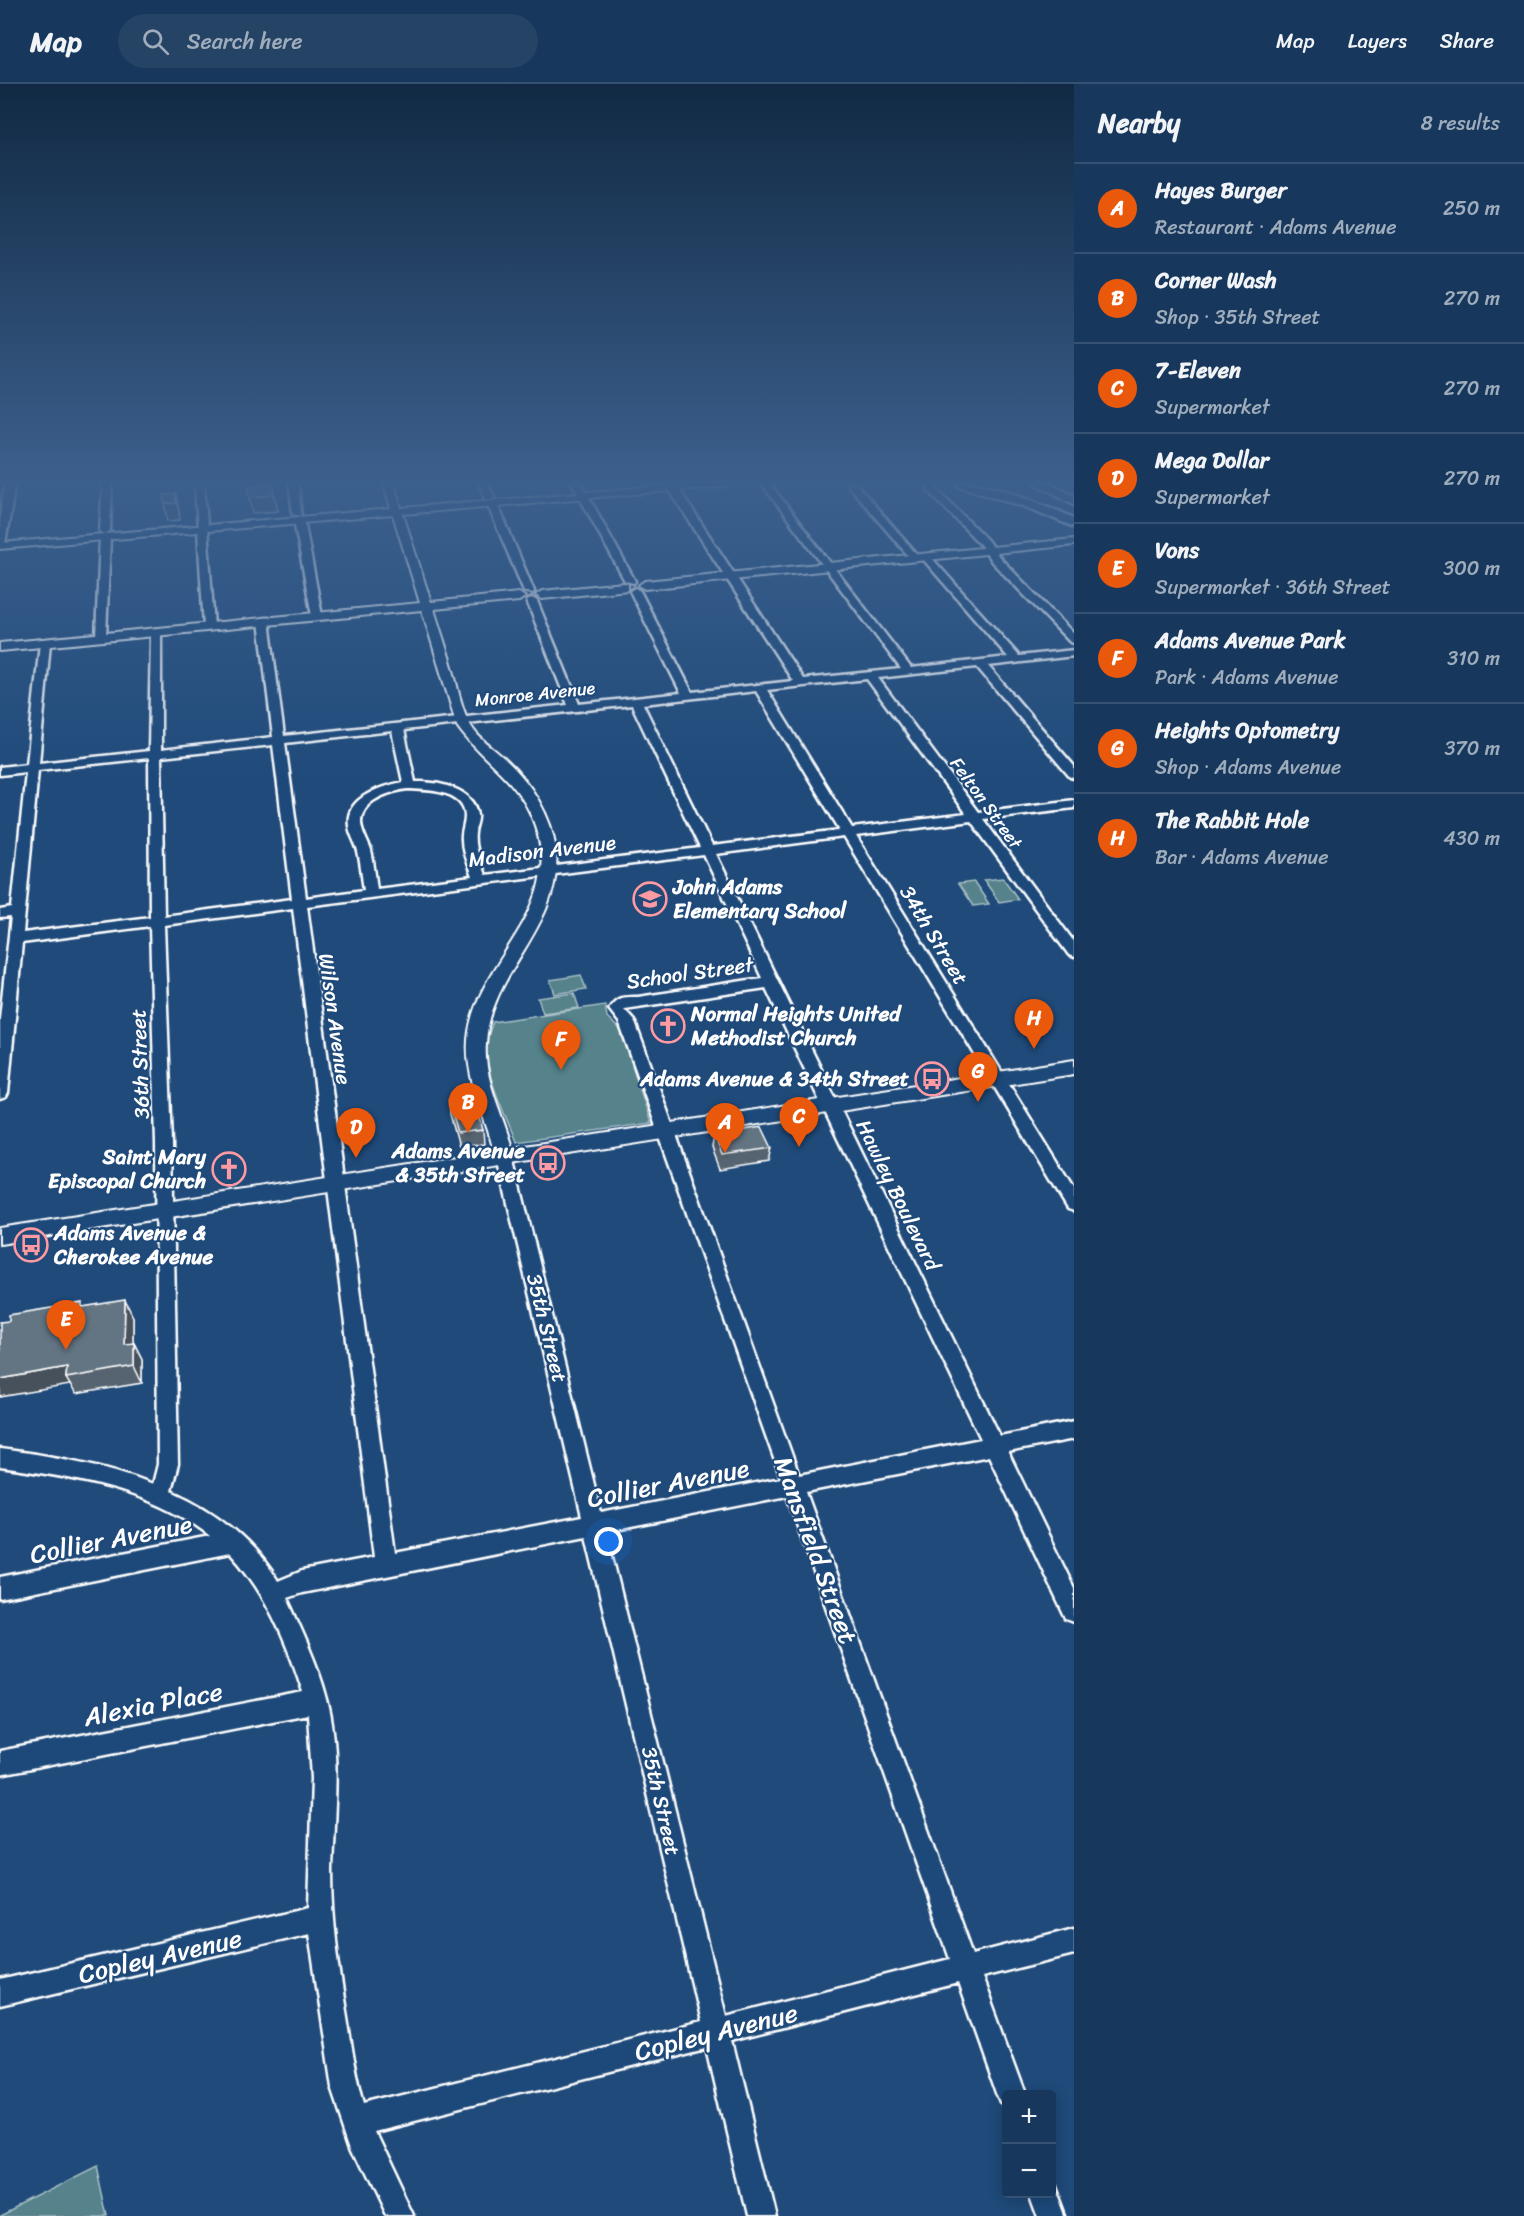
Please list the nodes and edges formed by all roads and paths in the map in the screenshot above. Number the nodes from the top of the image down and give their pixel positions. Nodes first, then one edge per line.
1 (103, 582) edge
2 (206, 582) edge
3 (311, 582) edge
4 (419, 582) edge
5 (525, 582) edge
6 (631, 582) edge
7 (667, 582) edge
8 (734, 582) edge
9 (842, 582) edge
10 (944, 582) edge
11 (1018, 582) edge
12 (633, 586) junction
13 (530, 596) junction
14 (426, 606) junction
15 (317, 616) junction
16 (264, 621) junction
17 (209, 627) junction
18 (156, 632) junction
19 (101, 637) junction
20 (1074, 640) edge
21 (45, 643) junction
22 (0, 647) edge
23 (1074, 653) edge
24 (1016, 659) junction
25 (980, 663) junction
26 (908, 671) junction
27 (870, 675) junction
28 (800, 683) junction
29 (759, 687) junction
30 (688, 695) junction
31 (636, 701) junction
32 (575, 707) junction
33 (462, 720) junction
34 (397, 727) junction
35 (277, 740) junction
36 (154, 754) junction
37 (33, 767) junction
38 (0, 771) edge
39 (1074, 774) edge
40 (410, 786) junction
41 (1074, 804) edge
42 (973, 817) junction
43 (849, 833) junction
44 (709, 850) junction
45 (550, 871) junction
46 (480, 880) junction
47 (370, 894) junction
48 (298, 903) junction
49 (18, 912) junction
50 (0, 914) edge
51 (157, 921) junction
52 (10, 950) edge
53 (1074, 952) edge
54 (771, 982) junction
55 (616, 1009) joint
56 (4, 1023) edge
57 (1074, 1066) edge
58 (997, 1079) junction
59 (0, 1093) edge
60 (831, 1106) junction
61 (665, 1131) junction
62 (505, 1156) junction
63 (336, 1183) junction
64 (1074, 1204) edge
65 (165, 1210) junction
66 (0, 1236) edge
67 (1074, 1430) edge
68 (994, 1446) junction
69 (0, 1458) edge
70 (792, 1486) junction
71 (160, 1494) junction
72 (594, 1525) junction
73 (232, 1542) junction
74 (386, 1566) junction
75 (0, 1588) edge
76 (274, 1593) junction
77 (1074, 1611) edge
78 (317, 1701) junction
79 (0, 1763) edge
80 (321, 1918) junction
81 (1074, 1941) edge
82 (966, 1970) junction
83 (0, 1993) edge
84 (718, 2031) junction
85 (1010, 2090) edge
86 (357, 2122) junction
87 (1048, 2198) edge
88 (400, 2216) edge
89 (761, 2216) edge
90 (1054, 2216) edge

1 - 19 street
2 - 17 street
3 - 15 street
4 - 14 main road, 35th Street
5 - 13 street
6 - 12 street
7 - 12 main road
8 - 28 street
9 - 26 street
10 - 24 street
11 - 20 street
12 - 13 main road
12 - 30 street
13 - 14 main road
13 - 32 street
14 - 15 main road
14 - 33 main road, 35th Street
15 - 16 main road
16 - 17 main road
16 - 35 street, Wilson Avenue
17 - 18 main road
18 - 19 main road
18 - 36 street, 36th Street
19 - 21 main road
21 - 22 main road
21 - 37 street
23 - 24 street, Monroe Avenue
24 - 25 street, Monroe Avenue
25 - 26 street, Monroe Avenue
25 - 39 street
26 - 27 street, Monroe Avenue
27 - 28 street, Monroe Avenue
27 - 42 street, Felton Street
28 - 29 street, Monroe Avenue
29 - 30 street, Monroe Avenue
29 - 43 street, 34th Street
30 - 31 street, Monroe Avenue
31 - 32 street, Monroe Avenue
31 - 44 street, Hawley Boulevard
32 - 33 street, Monroe Avenue
33 - 34 street, Monroe Avenue
33 - 45 main road, 35th Street
34 - 35 street, Monroe Avenue
34 - 40 street
35 - 36 street, Monroe Avenue
35 - 48 street, Wilson Avenue
36 - 37 street, Monroe Avenue
36 - 51 street, 36th Street
37 - 38 street, Monroe Avenue
37 - 49 street
40 - 46 street
40 - 47 street
41 - 42 street, Madison Avenue
42 - 43 street, Madison Avenue
42 - 53 street, Felton Street
43 - 44 street, Madison Avenue
43 - 58 street, 34th Street
44 - 45 street, Madison Avenue
44 - 54 street, Hawley Boulevard
45 - 46 street, Madison Avenue
45 - 62 main road, 35th Street
46 - 47 street, Madison Avenue
47 - 48 street, Madison Avenue
48 - 51 street, Madison Avenue
48 - 63 street, Wilson Avenue
49 - 50 street
49 - 52 street
51 - 52 street, Madison Avenue
51 - 65 street, 36th Street
52 - 56 street
54 - 55 street, School Street
54 - 60 street, Hawley Boulevard
55 - 61 street, Mansfield Street
56 - 59 street
57 - 58 main road
58 - 60 main road
58 - 64 street, 34th Street
60 - 61 main road
60 - 68 street, Hawley Boulevard
61 - 62 main road
61 - 70 street, Mansfield Street
62 - 63 main road
62 - 72 street, 35th Street
63 - 65 main road
63 - 74 street, Wilson Avenue
65 - 66 main road
65 - 71 street, 36th Street
67 - 68 street, Collier Avenue
68 - 70 street, Collier Avenue
68 - 77 street, Hawley Boulevard
69 - 71 street
70 - 72 street, Collier Avenue
70 - 82 street, Mansfield Street
71 - 73 street
72 - 74 street, Collier Avenue
72 - 84 street, 35th Street
73 - 75 street, Collier Avenue
73 - 76 street
74 - 76 street, Collier Avenue
76 - 78 street
78 - 79 street, Alexia Place
78 - 80 street
80 - 83 street, Copley Avenue
80 - 86 street
81 - 82 street, Copley Avenue
82 - 84 street, Copley Avenue
82 - 85 street, Mansfield Street
84 - 86 street, Copley Avenue
84 - 89 street, 35th Street
86 - 88 street
87 - 90 street

